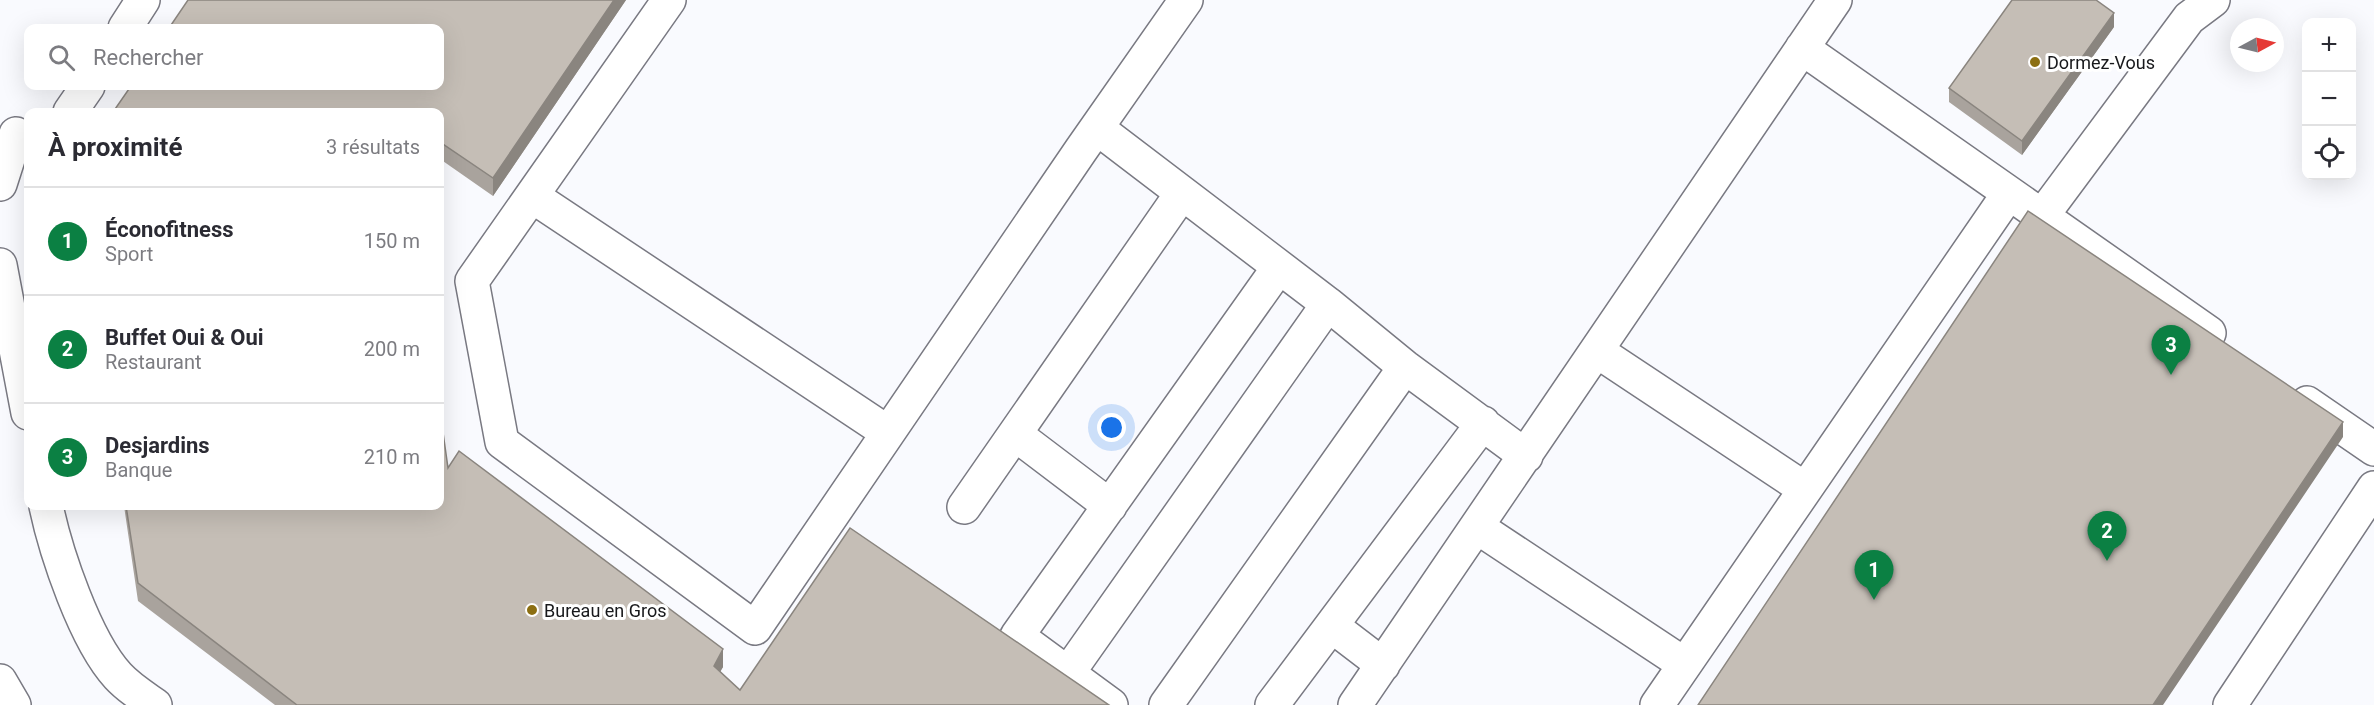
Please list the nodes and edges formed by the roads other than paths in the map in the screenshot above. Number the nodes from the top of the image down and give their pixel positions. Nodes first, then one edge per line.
1 (143, 0) edge
2 (669, 0) edge
3 (1186, 0) edge
4 (1835, 0) edge
5 (2213, 0) edge
6 (128, 24) edge
7 (1802, 48) junction
8 (85, 90) edge
9 (73, 108) edge
10 (1097, 128) junction
11 (15, 133) edge
12 (0, 184) edge
13 (1182, 193) junction
14 (2008, 193) junction
15 (532, 196) junction
16 (2042, 216) junction
17 (0, 265) edge
18 (1278, 267) junction
19 (1328, 304) junction
20 (2233, 350) edge
21 (1597, 351) junction
22 (1405, 367) junction
23 (2285, 387) edge
24 (24, 393) edge
25 (1483, 423) junction
26 (887, 432) junction
27 (1015, 434) junction
28 (2374, 449) edge
29 (1526, 456) junction
30 (2374, 488) edge
31 (1805, 489) junction
32 (1110, 506) junction
33 (964, 507) dead end
34 (47, 510) edge
35 (1477, 527) junction
36 (1332, 626) junction
37 (1684, 664) junction
38 (1383, 665) junction
39 (1068, 673) junction
40 (0, 681) edge
41 (14, 705) edge
42 (155, 705) edge
43 (1111, 705) edge
44 (1166, 705) edge
45 (1272, 705) edge
46 (1355, 705) edge
47 (1657, 705) edge
48 (2230, 705) edge

1 - 6 lane
2 - 15 lane
3 - 10 lane
4 - 7 lane
5 - 16 lane
7 - 14 lane
7 - 21 lane
8 - 9 lane
10 - 13 lane
10 - 26 lane
11 - 12 lane
13 - 18 lane
13 - 27 lane
14 - 16 lane
14 - 31 lane
15 - 26 lane
15 - 26 lane
16 - 20 lane
17 - 24 lane
18 - 19 lane
18 - 32 lane
19 - 22 lane
19 - 39 lane
21 - 29 lane
21 - 31 lane
22 - 25 lane
22 - 44 lane
23 - 28 lane
25 - 29 lane
25 - 36 lane
27 - 32 lane
27 - 33 lane
29 - 35 lane
30 - 48 lane
31 - 37 lane
32 - 39 lane
34 - 42 lane
35 - 37 lane
35 - 38 lane
36 - 38 lane
36 - 45 lane
37 - 47 lane
38 - 46 lane
39 - 43 lane
40 - 41 lane

